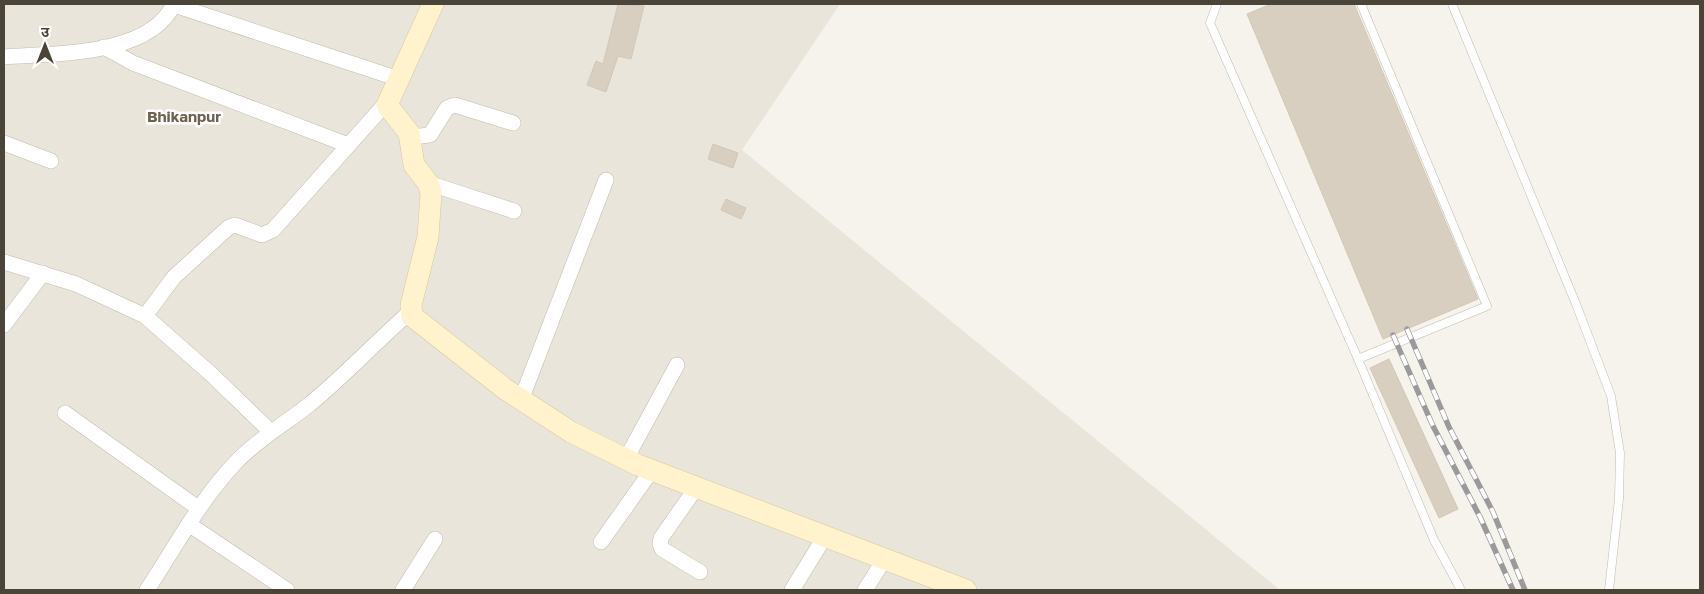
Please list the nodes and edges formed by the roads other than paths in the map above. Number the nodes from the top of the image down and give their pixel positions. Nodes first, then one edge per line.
1 (433, 4) edge
2 (1217, 4) edge
3 (1361, 4) edge
4 (1452, 4) edge
5 (174, 5) edge
6 (104, 47) junction
7 (4, 56) edge
8 (399, 79) junction
9 (387, 102) junction
10 (513, 123) dead end
11 (410, 137) junction
12 (4, 143) edge
13 (348, 145) junction
14 (50, 162) dead end
15 (606, 180) dead end
16 (428, 183) junction
17 (514, 211) dead end
18 (4, 262) edge
19 (43, 273) junction
20 (411, 312) junction
21 (145, 316) junction
22 (4, 325) edge
23 (1358, 359) junction
24 (677, 365) dead end
25 (521, 400) junction
26 (65, 413) dead end
27 (270, 432) junction
28 (626, 459) junction
29 (652, 470) junction
30 (696, 488) junction
31 (198, 508) junction
32 (190, 525) junction
33 (824, 538) junction
34 (435, 539) dead end
35 (601, 542) dead end
36 (884, 560) junction
37 (700, 572) dead end
38 (147, 590) edge
39 (287, 590) edge
40 (403, 590) edge
41 (792, 590) edge
42 (865, 590) edge
43 (966, 590) edge
44 (1461, 590) edge
45 (1609, 590) edge

1 - 8 street
2 - 23 lane
3 - 23 lane
4 - 45 lane
5 - 6 street
5 - 8 street
6 - 7 street
6 - 13 street
8 - 9 street
9 - 11 street
9 - 13 street
10 - 11 street
11 - 16 street
12 - 14 street
13 - 21 street
15 - 25 street
16 - 17 street
16 - 20 street
18 - 19 street
19 - 21 street
19 - 22 street
20 - 25 street
20 - 27 street
21 - 27 street
23 - 44 lane
24 - 28 street
25 - 28 street
26 - 31 street
27 - 31 street
28 - 29 street
29 - 30 street
29 - 35 street
30 - 33 street
30 - 37 street
31 - 32 street
32 - 38 street
32 - 39 street
33 - 36 street
33 - 41 street
34 - 40 street
36 - 42 street
36 - 43 street

